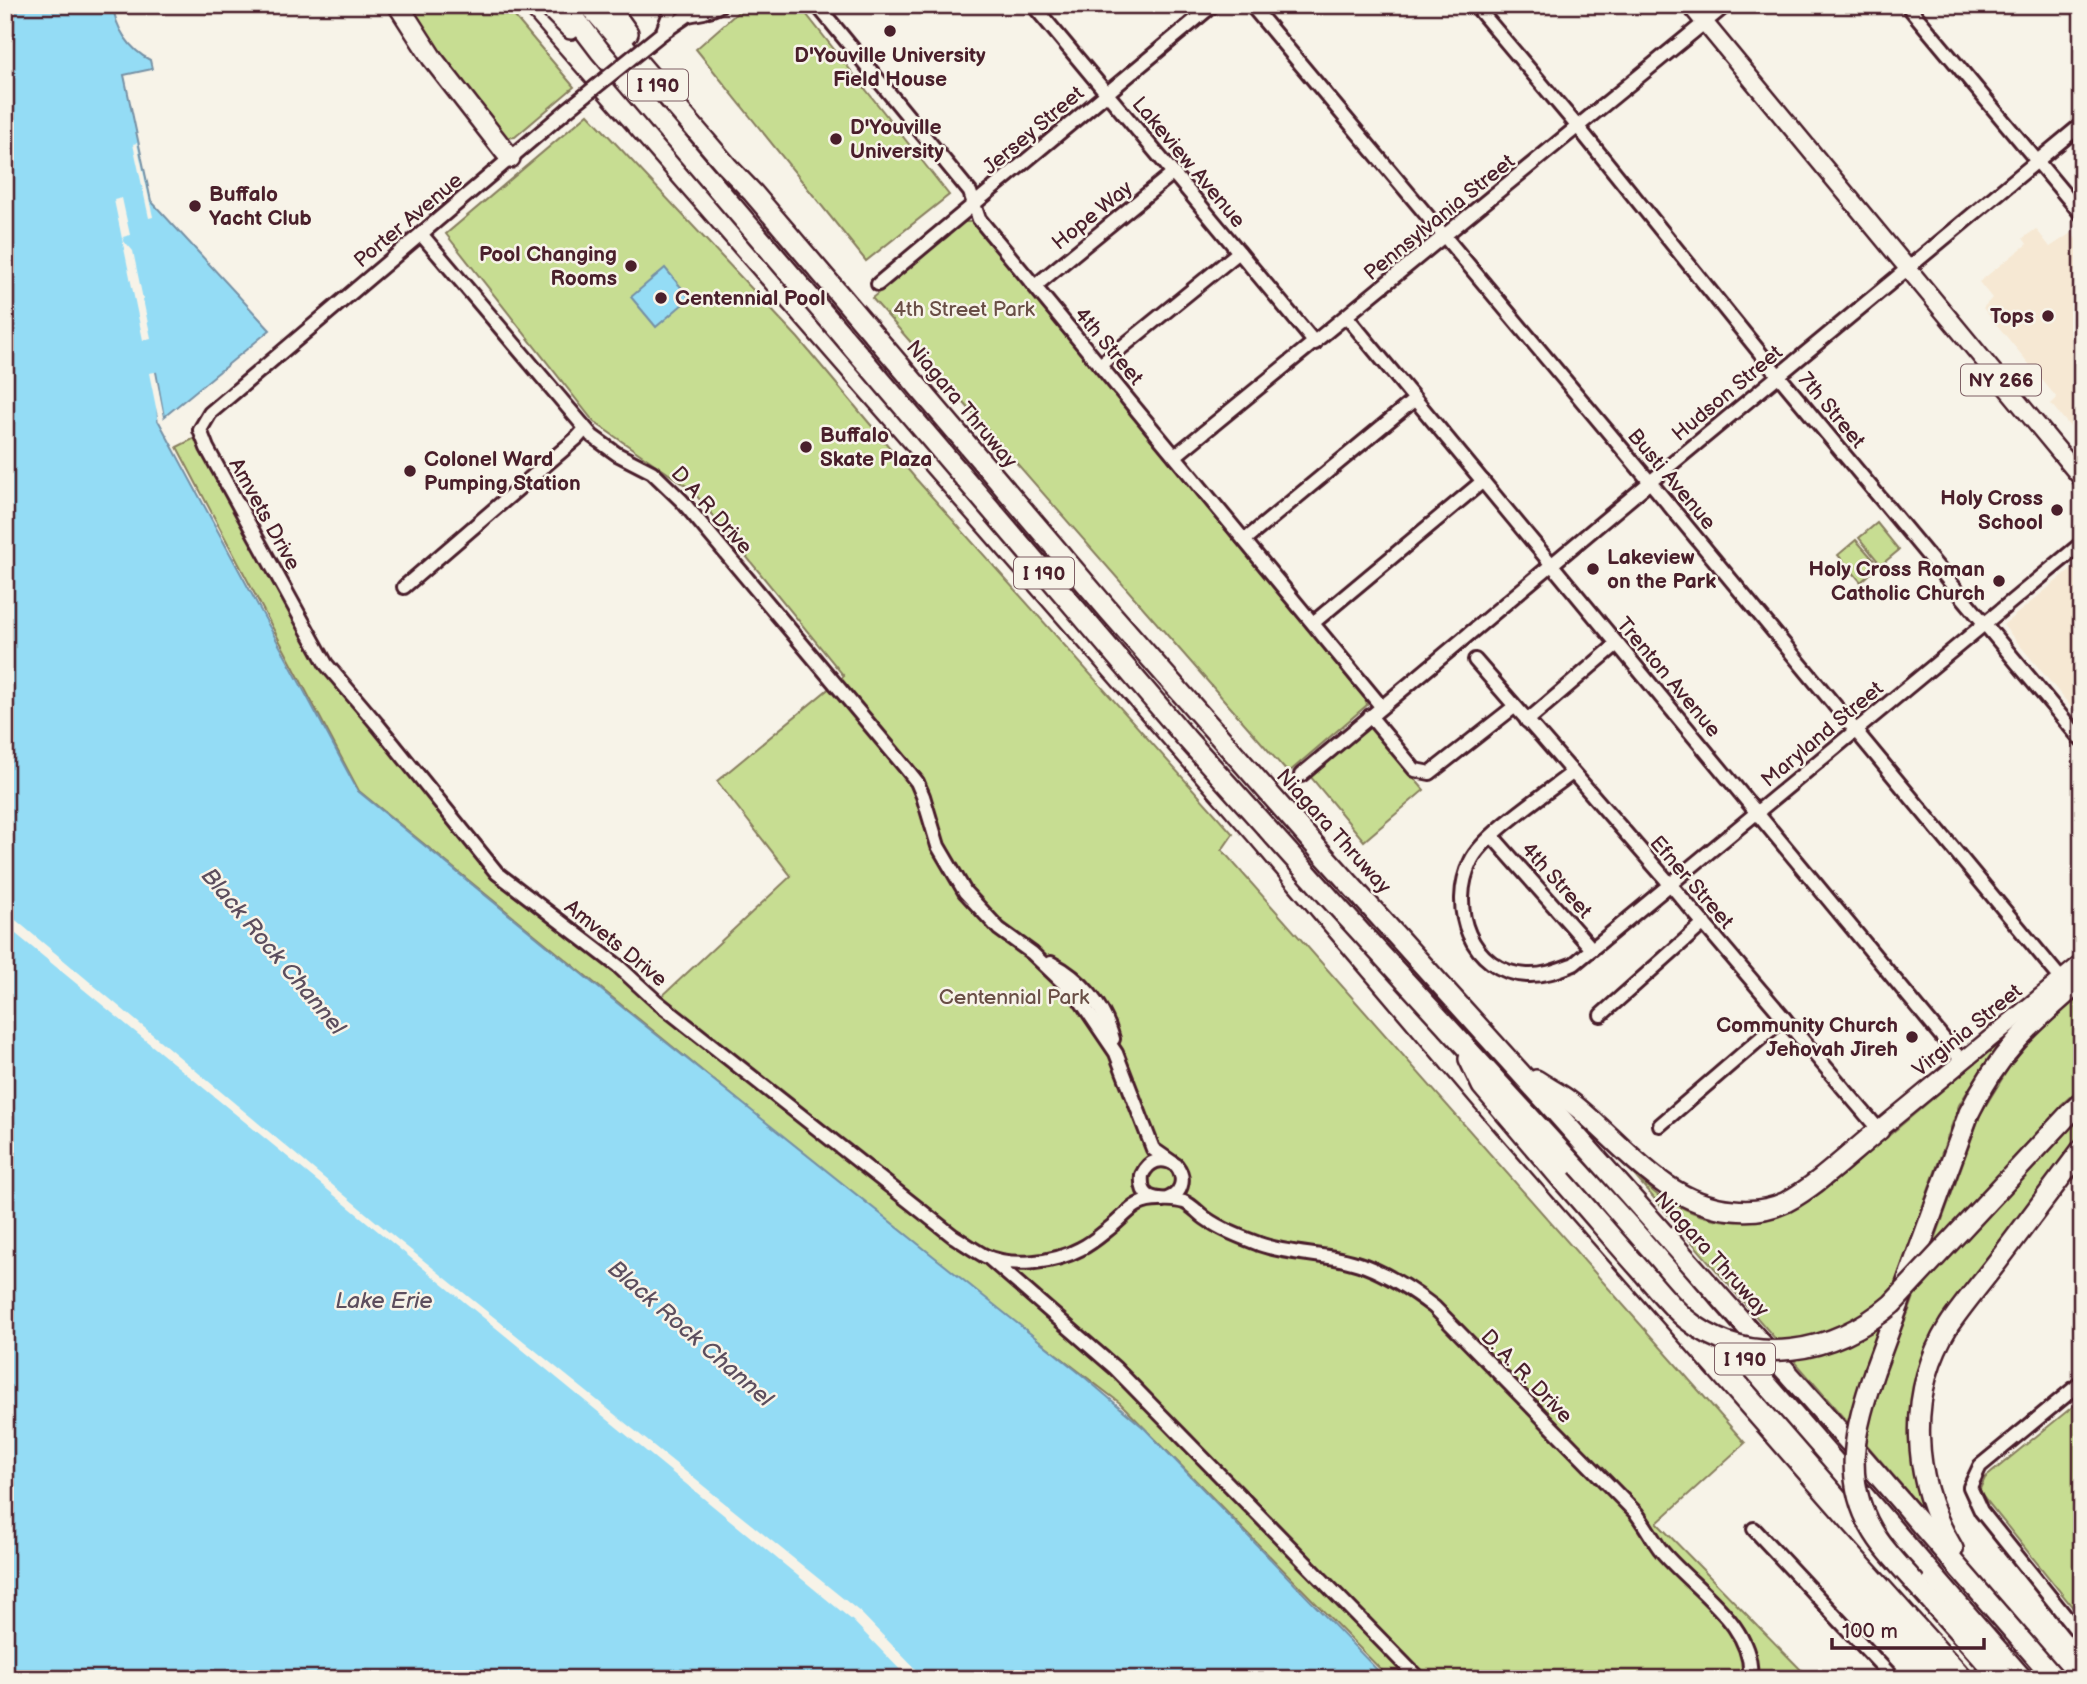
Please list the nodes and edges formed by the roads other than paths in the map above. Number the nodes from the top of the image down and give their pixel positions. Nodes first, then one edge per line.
1 (398, 5) edge
2 (547, 5) edge
3 (565, 5) edge
4 (589, 5) edge
5 (608, 5) edge
6 (673, 5) edge
7 (686, 5) edge
8 (720, 5) edge
9 (817, 5) edge
10 (1033, 5) edge
11 (1213, 5) edge
12 (1251, 5) edge
13 (1475, 5) edge
14 (1690, 5) edge
15 (1726, 5) edge
16 (1907, 5) edge
17 (704, 12) junction
18 (1705, 23) junction
19 (663, 33) junction
20 (600, 51) junction
21 (1106, 94) junction
22 (2082, 124) edge
23 (1578, 127) junction
24 (510, 158) junction
25 (2037, 162) junction
26 (1173, 173) junction
27 (753, 193) junction
28 (975, 204) junction
29 (2082, 215) edge
30 (421, 234) junction
31 (1445, 236) junction
32 (1239, 252) junction
33 (1909, 267) junction
34 (878, 284) dead end
35 (1035, 286) junction
36 (1347, 317) junction
37 (1315, 343) junction
38 (1100, 365) junction
39 (1778, 375) junction
40 (1414, 400) junction
41 (585, 429) junction
42 (207, 448) joint
43 (1175, 456) junction
44 (2082, 479) edge
45 (1482, 481) junction
46 (1650, 482) junction
47 (1245, 540) junction
48 (2082, 543) edge
49 (1552, 564) junction
50 (404, 587) dead end
51 (1313, 623) junction
52 (1985, 624) junction
53 (1616, 644) junction
54 (1475, 660) dead end
55 (1381, 706) junction
56 (1514, 707) junction
57 (1370, 716) junction
58 (1527, 721) junction
59 (1855, 731) junction
60 (2082, 741) edge
61 (1572, 773) junction
62 (1301, 775) dead end
63 (1756, 814) junction
64 (1492, 836) junction
65 (1670, 884) junction
66 (1704, 923) junction
67 (1589, 952) junction
68 (2082, 963) edge
69 (2062, 980) junction
70 (2082, 980) edge
71 (1601, 1015) dead end
72 (1784, 1018) junction
73 (1462, 1044) junction
74 (1962, 1061) junction
75 (1517, 1069) junction
76 (2077, 1107) edge
77 (1660, 1125) dead end
78 (1879, 1130) junction
79 (1148, 1140) junction
80 (2082, 1149) edge
81 (1173, 1163) junction
82 (1142, 1176) junction
83 (1182, 1178) junction
84 (1162, 1200) junction
85 (1135, 1205) junction
86 (1191, 1206) junction
87 (987, 1257) junction
88 (2082, 1382) edge
89 (1754, 1529) dead end
90 (1981, 1594) junction
91 (2082, 1637) edge
92 (1419, 1679) edge
93 (1750, 1679) edge
94 (1894, 1679) edge
95 (2001, 1679) edge
96 (2023, 1679) edge
97 (2055, 1679) edge

1 - 24 highway
2 - 20 highway
3 - 20 highway, Niagara Thruway / I 190
4 - 27 highway, Niagara Thruway / I 190
5 - 27 highway
6 - 19 street
7 - 17 street
8 - 17 street, Porter Avenue
9 - 28 street, 4th Street
10 - 21 street, Lakeview Avenue
11 - 21 street, Jersey Street
12 - 31 street, Busti Avenue
13 - 23 street, 7th Street
14 - 18 main road, NY 266
15 - 18 street, Pennsylvania Street
16 - 25 street
17 - 19 street, Porter Avenue
18 - 23 street, Pennsylvania Street
18 - 33 main road, NY 266
19 - 24 street, Porter Avenue, bridge
20 - 73 highway, Niagara Thruway / I 190
21 - 26 street, Lakeview Avenue
21 - 28 street, Jersey Street
22 - 25 street, Hudson Street
23 - 31 street, Pennsylvania Street
23 - 39 street, 7th Street
24 - 30 street, Porter Avenue
25 - 29 street
25 - 33 street, Hudson Street
26 - 32 street, Lakeview Avenue
26 - 35 street, Hope Way
27 - 75 highway, Niagara Thruway / I 190
28 - 34 street, Jersey Street
28 - 35 street, 4th Street
30 - 41 street, D A R Drive
30 - 42 street, Porter Avenue
31 - 36 street, Pennsylvania Street
31 - 46 street, Busti Avenue
32 - 37 street, Lakeview Avenue
32 - 38 street
33 - 39 street, Hudson Street
33 - 44 main road, NY 266
35 - 38 street, 4th Street
36 - 37 street, Pennsylvania Street
36 - 40 street, Trenton Avenue
37 - 43 street, Pennsylvania Street
38 - 43 street, 4th Street
39 - 46 street, Hudson Street
39 - 52 street, 7th Street
40 - 45 street, Trenton Avenue
40 - 47 street
41 - 50 street
41 - 79 street, D A R Drive
42 - 87 street, Amvets Drive
43 - 47 street, 4th Street
45 - 49 street, Trenton Avenue
45 - 51 street
46 - 49 street, Hudson Street
46 - 59 street, Busti Avenue
47 - 51 street, 4th Street
48 - 52 street, Maryland Street
49 - 53 street, Trenton Avenue
49 - 55 street, Hudson Street
51 - 55 street, 4th Street
52 - 59 street, Maryland Street
52 - 60 street, 7th Street
53 - 58 street
53 - 63 street, Trenton Avenue
54 - 56 street, Efner Street
55 - 57 street, Hudson Street
56 - 57 street
56 - 58 street, Efner Street
57 - 62 street, Hudson Street
58 - 61 street, Efner Street
59 - 63 street, Maryland Street
59 - 69 street, Busti Avenue
61 - 64 street, Maryland Street
61 - 65 street, Efner Street
63 - 65 street, Maryland Street
63 - 74 street, Trenton Avenue
64 - 67 street, 4th Street
64 - 67 street, Maryland Street
65 - 66 street, Efner Street
65 - 67 street, Maryland Street
66 - 71 street
66 - 72 street, Efner Street
68 - 69 main road, Virginia Street
69 - 74 main road, Virginia Street
70 - 95 highway, bridge
72 - 77 street
72 - 78 street, Efner Street
73 - 76 highway, bridge
73 - 96 highway, Niagara Thruway / I 190
74 - 78 main road, Virginia Street
75 - 78 highway
75 - 90 highway, Niagara Thruway / I 190
79 - 81 street
79 - 82 street
80 - 90 highway
81 - 82 street
81 - 83 street
82 - 84 street
82 - 85 street
83 - 84 street
83 - 86 street
84 - 85 street
84 - 86 street, D. A. R. Drive
85 - 87 street, Amvets Drive
86 - 93 street, D. A. R. Drive
87 - 92 street
88 - 91 street
89 - 94 street
90 - 97 highway, Niagara Thruway / I 190

